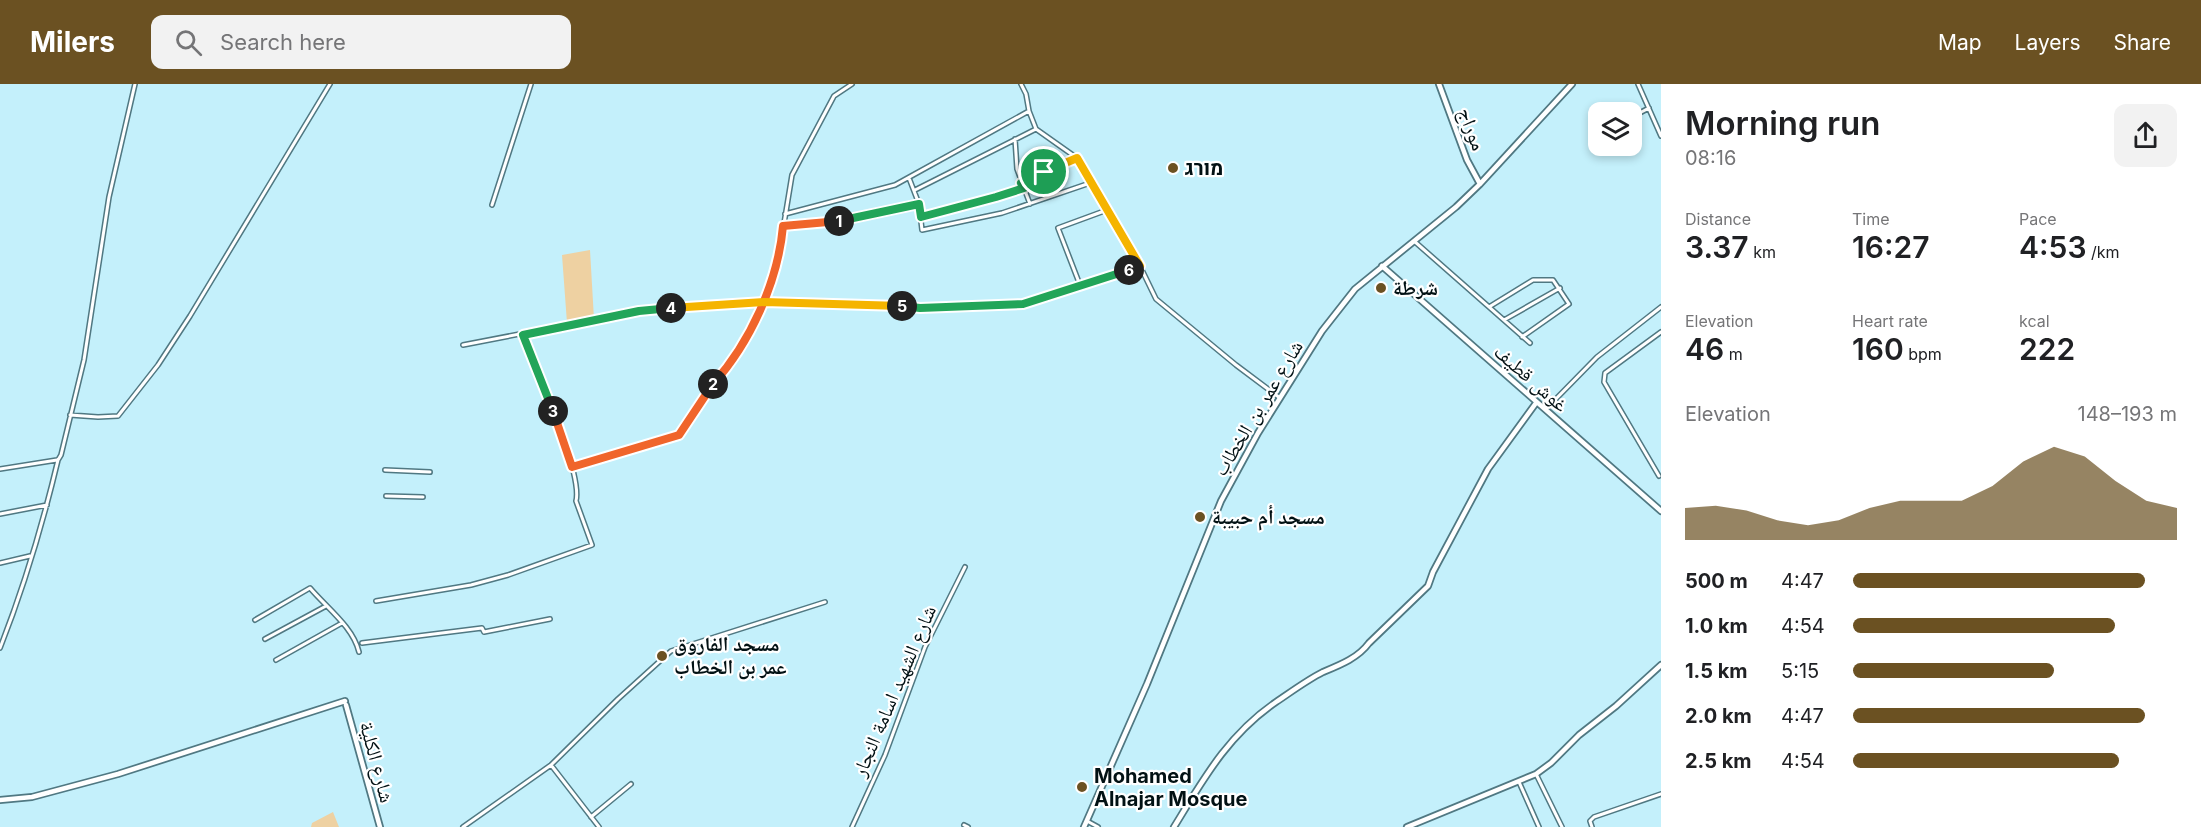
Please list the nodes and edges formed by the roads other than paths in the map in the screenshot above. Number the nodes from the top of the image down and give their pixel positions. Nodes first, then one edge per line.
1 (135, 84) edge
2 (330, 84) edge
3 (531, 84) edge
4 (852, 84) edge
5 (1021, 84) edge
6 (1439, 84) edge
7 (1572, 84) edge
8 (1638, 84) edge
9 (1649, 108) junction
10 (1029, 111) junction
11 (1642, 112) edge
12 (1036, 129) junction
13 (1661, 136) edge
14 (1015, 139) junction
15 (1077, 158) junction
16 (909, 178) junction
17 (1093, 182) junction
18 (1021, 183) junction
19 (1480, 184) junction
20 (1024, 188) junction
21 (915, 190) junction
22 (919, 204) junction
23 (1030, 204) junction
24 (492, 205) dead end
25 (1107, 210) junction
26 (785, 214) junction
27 (921, 217) junction
28 (783, 226) junction
29 (1414, 241) junction
30 (1140, 266) junction
31 (1382, 266) junction
32 (1080, 285) junction
33 (1560, 288) junction
34 (764, 302) junction
35 (1489, 307) junction
36 (1661, 307) edge
37 (1504, 320) junction
38 (1661, 332) edge
39 (523, 335) junction
40 (1522, 337) junction
41 (1530, 343) dead end
42 (463, 345) dead end
43 (1280, 398) junction
44 (1536, 403) junction
45 (1545, 411) junction
46 (70, 415) junction
47 (58, 460) junction
48 (572, 467) junction
49 (0, 469) edge
50 (385, 470) dead end
51 (430, 472) dead end
52 (1659, 476) dead end
53 (386, 496) dead end
54 (423, 497) dead end
55 (47, 505) junction
56 (1661, 512) edge
57 (0, 514) edge
58 (31, 556) junction
59 (0, 563) edge
60 (965, 567) dead end
61 (376, 601) dead end
62 (825, 602) dead end
63 (326, 606) junction
64 (550, 619) dead end
65 (255, 620) dead end
66 (342, 623) junction
67 (265, 639) dead end
68 (362, 643) dead end
69 (0, 648) edge
70 (359, 652) dead end
71 (276, 660) dead end
72 (1661, 665) edge
73 (551, 765) junction
74 (1536, 774) junction
75 (1519, 781) junction
76 (631, 784) dead end
77 (1661, 795) edge
78 (0, 800) edge
79 (590, 817) junction
80 (1087, 821) junction
81 (964, 825) dead end
82 (1418, 825) edge
83 (380, 827) edge
84 (462, 827) edge
85 (599, 827) edge
86 (852, 827) edge
87 (968, 827) edge
88 (1084, 827) edge
89 (1098, 827) edge
90 (1174, 827) edge
91 (1407, 827) edge
92 (1539, 827) edge
93 (1562, 827) edge
94 (1592, 827) edge

1 - 46 street
2 - 46 street
3 - 24 street
4 - 26 street
5 - 10 street
6 - 19 main road, موراج
7 - 19 main road, شارع عمر بن الخطاب
8 - 9 street
9 - 11 street
9 - 13 street
10 - 12 street
10 - 16 street
12 - 14 street
12 - 15 street
14 - 18 street
14 - 21 street
15 - 17 street
15 - 18 street
16 - 21 street
16 - 26 street
17 - 23 street
17 - 25 street
18 - 20 street
19 - 29 main road, شارع عمر بن الخطاب
20 - 23 street
20 - 27 street
21 - 22 street
22 - 27 street
22 - 28 street
23 - 27 street
25 - 30 street
25 - 32 street
26 - 28 street
28 - 34 street
29 - 31 main road, شارع عمر بن الخطاب
29 - 35 street
30 - 32 street
30 - 43 street
31 - 43 main road, شارع عمر بن الخطاب
31 - 44 main road, غوش قطيف
32 - 34 street
33 - 35 street
33 - 37 street
33 - 40 street
34 - 39 street
34 - 48 street
35 - 37 street
36 - 45 street
37 - 40 street
38 - 52 street
39 - 42 street
39 - 48 street
40 - 41 street
43 - 80 main road, شارع عمر بن الخطاب
44 - 45 main road, غوش قطيف
44 - 90 main road
45 - 56 main road, غوش قطيف
46 - 47 street
47 - 49 street
47 - 55 street
48 - 61 street
50 - 51 street
53 - 54 street
55 - 57 street
55 - 58 street
58 - 59 street
58 - 69 street
60 - 86 street, شارع الشهيد اسامة النجار
62 - 73 street
63 - 65 street
63 - 66 street
63 - 67 street
64 - 68 street
66 - 70 street
66 - 71 street
72 - 74 main road
73 - 79 street
73 - 84 street
74 - 75 main road
74 - 93 street
75 - 82 main road
75 - 92 street
76 - 79 street
77 - 94 street
78 - 83 main road, شارع الكلية
79 - 85 street
80 - 88 main road, شارع عمر بن الخطاب
80 - 89 street
81 - 87 street
82 - 91 main road

